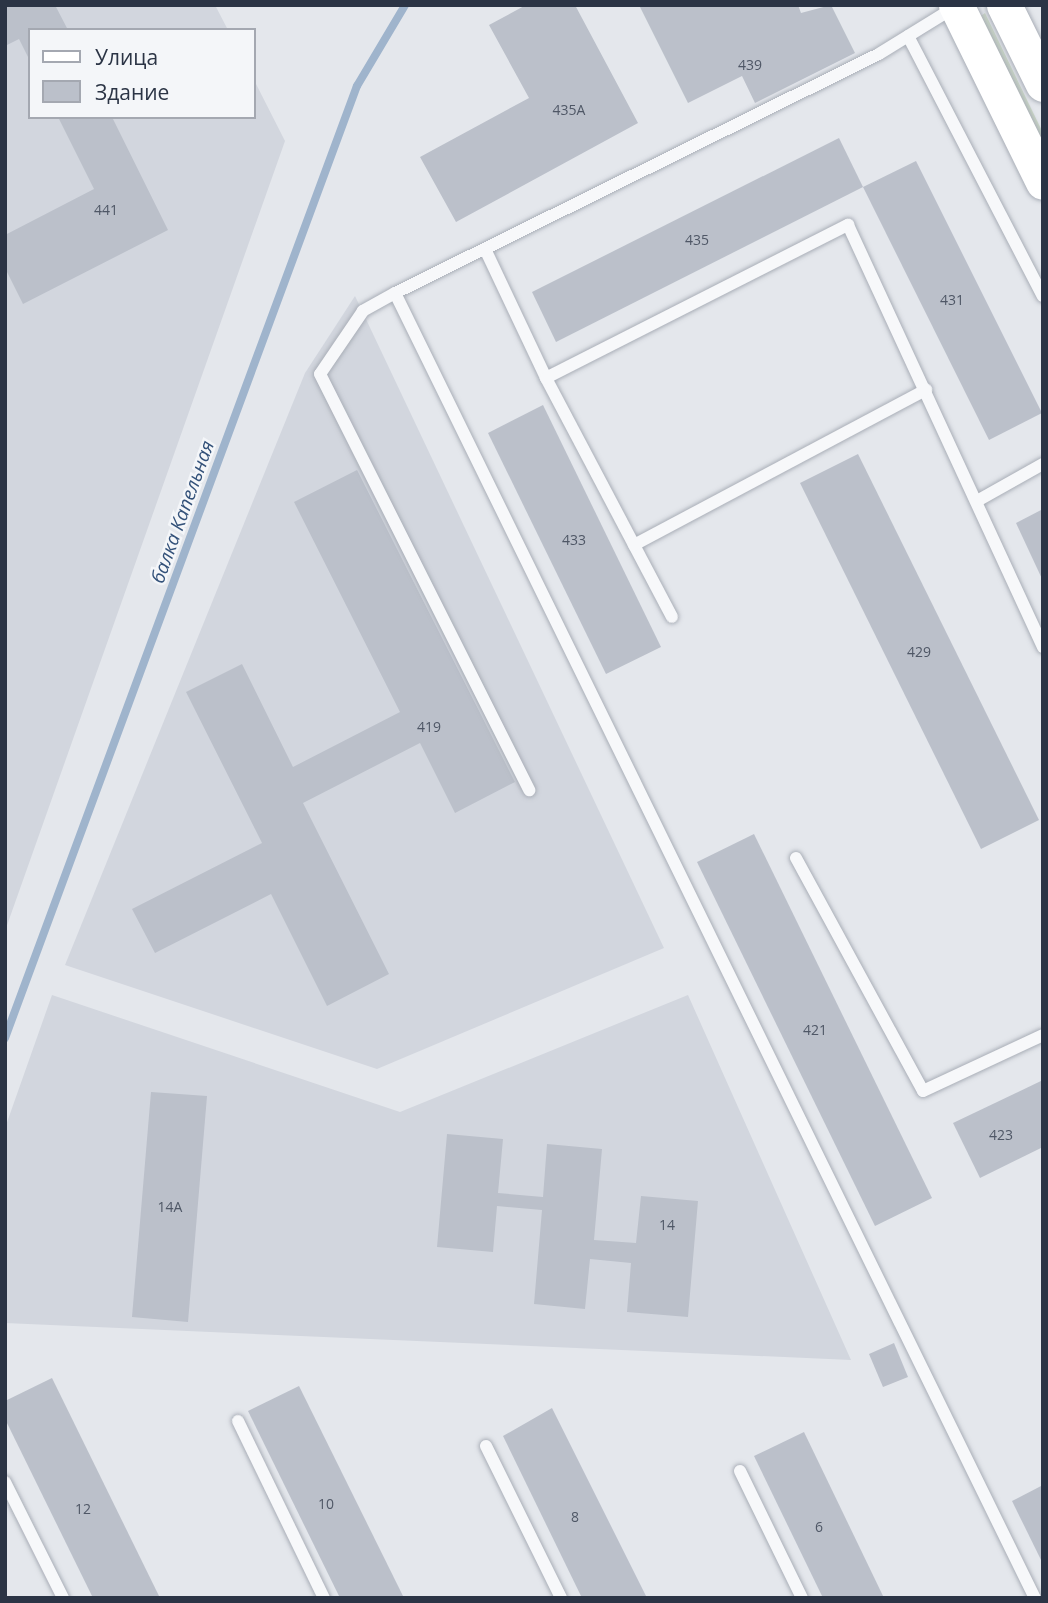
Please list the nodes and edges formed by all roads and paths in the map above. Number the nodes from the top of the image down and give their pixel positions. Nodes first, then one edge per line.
1 (957, 5) edge
2 (1004, 5) edge
3 (908, 36) junction
4 (1043, 84) edge
5 (1043, 182) edge
6 (486, 251) junction
7 (396, 293) junction
8 (1043, 296) edge
9 (546, 379) junction
10 (926, 390) junction
11 (1043, 464) edge
12 (976, 501) junction
13 (634, 545) junction
14 (672, 617) dead end
15 (1043, 647) edge
16 (529, 790) dead end
17 (796, 858) dead end
18 (1043, 1035) edge
19 (238, 1421) dead end
20 (486, 1446) dead end
21 (740, 1471) dead end
22 (5, 1482) edge
23 (63, 1598) edge
24 (324, 1598) edge
25 (561, 1598) edge
26 (802, 1598) edge
27 (1035, 1598) edge

1 - 3 lane
1 - 5 main road
2 - 4 main road
3 - 6 lane
3 - 8 lane
6 - 7 lane
6 - 9 lane
7 - 16 lane
7 - 27 lane
9 - 10 lane
9 - 13 lane
10 - 12 lane
10 - 13 lane
11 - 12 lane
12 - 15 lane
13 - 14 lane
17 - 18 lane
19 - 24 lane
20 - 25 lane
21 - 26 lane
22 - 23 lane

